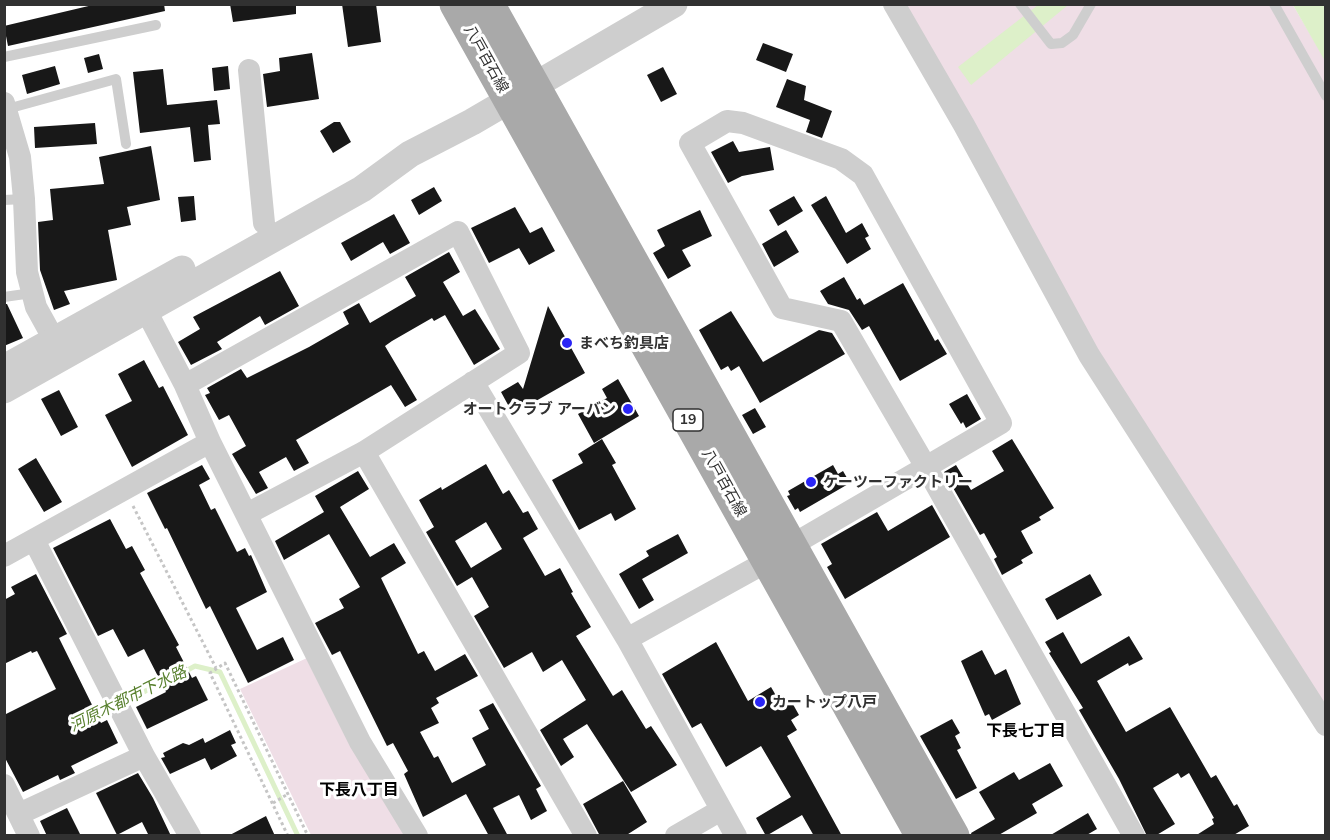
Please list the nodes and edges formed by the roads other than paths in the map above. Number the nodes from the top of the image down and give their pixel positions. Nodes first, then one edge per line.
1 (456, 4) edge
2 (488, 4) edge
3 (674, 4) edge
4 (894, 4) edge
5 (1020, 4) edge
6 (1091, 4) edge
7 (1274, 4) edge
8 (641, 12) edge
9 (156, 25) dead end
10 (4, 57) edge
11 (249, 70) dead end
12 (522, 94) junction
13 (1326, 96) edge
14 (7, 112) edge
15 (472, 122) junction
16 (126, 144) dead end
17 (14, 200) edge
18 (264, 223) junction
19 (32, 293) junction
20 (4, 297) edge
21 (141, 302) junction
22 (59, 349) junction
23 (4, 368) edge
24 (473, 382) junction
25 (185, 385) junction
26 (4, 390) edge
27 (210, 442) junction
28 (364, 452) junction
29 (926, 467) junction
30 (247, 514) junction
31 (34, 540) junction
32 (780, 553) junction
33 (4, 556) edge
34 (627, 639) junction
35 (1326, 725) edge
36 (144, 756) junction
37 (4, 785) edge
38 (721, 810) junction
39 (19, 814) junction
40 (29, 836) edge
41 (190, 836) edge
42 (417, 836) edge
43 (586, 836) edge
44 (676, 836) edge
45 (736, 836) edge
46 (922, 836) edge
47 (953, 836) edge
48 (1134, 836) edge

1 - 12 main road, 八戸百石線 / 19
2 - 12 main road, 八戸百石線 / 19
3 - 8 street
4 - 35 street
5 - 6 lane
7 - 13 lane
8 - 12 street
9 - 10 lane
11 - 18 street
12 - 15 street
12 - 32 main road, 八戸百石線 / 19
14 - 16 lane
14 - 17 street
15 - 18 street
15 - 21 street
17 - 19 street
18 - 21 street
19 - 20 lane
19 - 22 street
21 - 22 street
21 - 25 street
22 - 23 street
22 - 26 street
24 - 25 street
24 - 28 street
24 - 34 street
25 - 27 street
27 - 30 street
27 - 31 street
28 - 30 street
28 - 43 street
29 - 29 street
29 - 32 street
29 - 48 street
30 - 42 street
31 - 33 street
31 - 36 street
32 - 34 street
32 - 46 main road, 八戸百石線 / 19
32 - 47 main road, 八戸百石線 / 19
34 - 38 street
36 - 39 street
36 - 41 street
37 - 39 street
38 - 44 street
38 - 45 street
39 - 40 street

